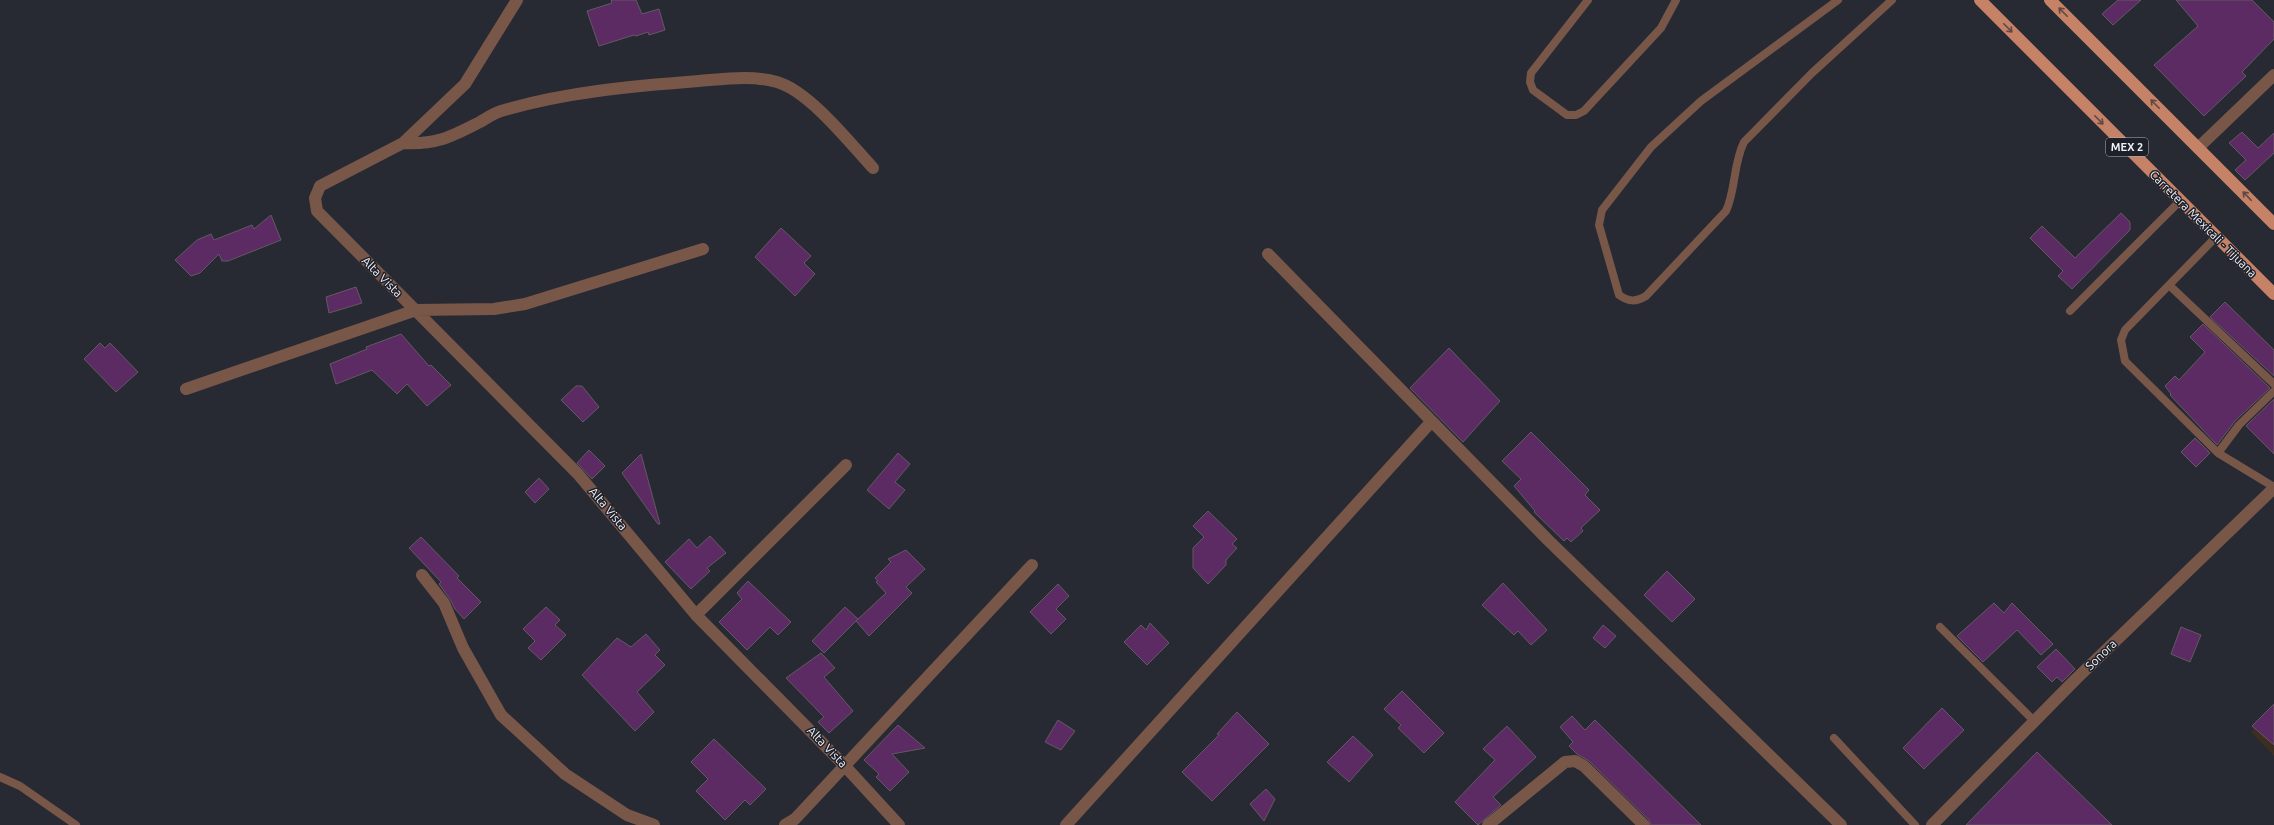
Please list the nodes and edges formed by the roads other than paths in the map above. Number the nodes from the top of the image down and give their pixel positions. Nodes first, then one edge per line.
1 (516, 0) edge
2 (1588, 0) edge
3 (1676, 0) edge
4 (1838, 0) edge
5 (1892, 0) edge
6 (1980, 0) edge
7 (2050, 0) edge
8 (2274, 75) edge
9 (403, 143) junction
10 (2199, 147) junction
11 (873, 168) dead end
12 (2180, 201) junction
13 (2274, 224) edge
14 (2216, 237) junction
15 (703, 249) dead end
16 (1268, 254) dead end
17 (2169, 285) junction
18 (2274, 294) edge
19 (416, 310) junction
20 (2070, 311) dead end
21 (2274, 384) edge
22 (186, 389) dead end
23 (2274, 391) edge
24 (1431, 422) junction
25 (2218, 452) junction
26 (846, 465) dead end
27 (2274, 488) edge
28 (1032, 565) dead end
29 (422, 575) dead end
30 (696, 615) junction
31 (1940, 627) dead end
32 (2034, 721) junction
33 (1834, 738) dead end
34 (844, 764) junction
35 (0, 777) edge
36 (76, 825) edge
37 (654, 825) edge
38 (785, 825) edge
39 (899, 825) edge
40 (1066, 825) edge
41 (1488, 825) edge
42 (1644, 825) edge
43 (1841, 825) edge
44 (1915, 825) edge
45 (1932, 825) edge

1 - 9 street
2 - 3 lane
4 - 5 lane
6 -> 12 main road, Carretera Mexicali - Tijuana / MEX 2
10 -> 7 main road
8 - 10 street
9 - 11 street
9 - 19 street, Alta Vista
13 -> 10 main road
12 - 14 main road, Carretera Mexicali - Tijuana / MEX 2
12 - 20 lane
14 - 17 lane
14 - 18 main road, Carretera Mexicali - Tijuana / MEX 2
15 - 19 street
16 - 24 street
17 - 21 lane
17 - 25 lane
19 - 22 street
19 - 30 street, Alta Vista
23 - 25 lane
24 - 40 street
24 - 43 street
25 - 27 lane
26 - 30 street
27 - 32 street, Sonora
28 - 34 street
29 - 37 street
30 - 34 street, Alta Vista
31 - 32 lane
32 - 45 street, Sonora
33 - 44 lane
34 - 38 street
34 - 39 street, Alta Vista
35 - 36 lane
41 - 42 street

